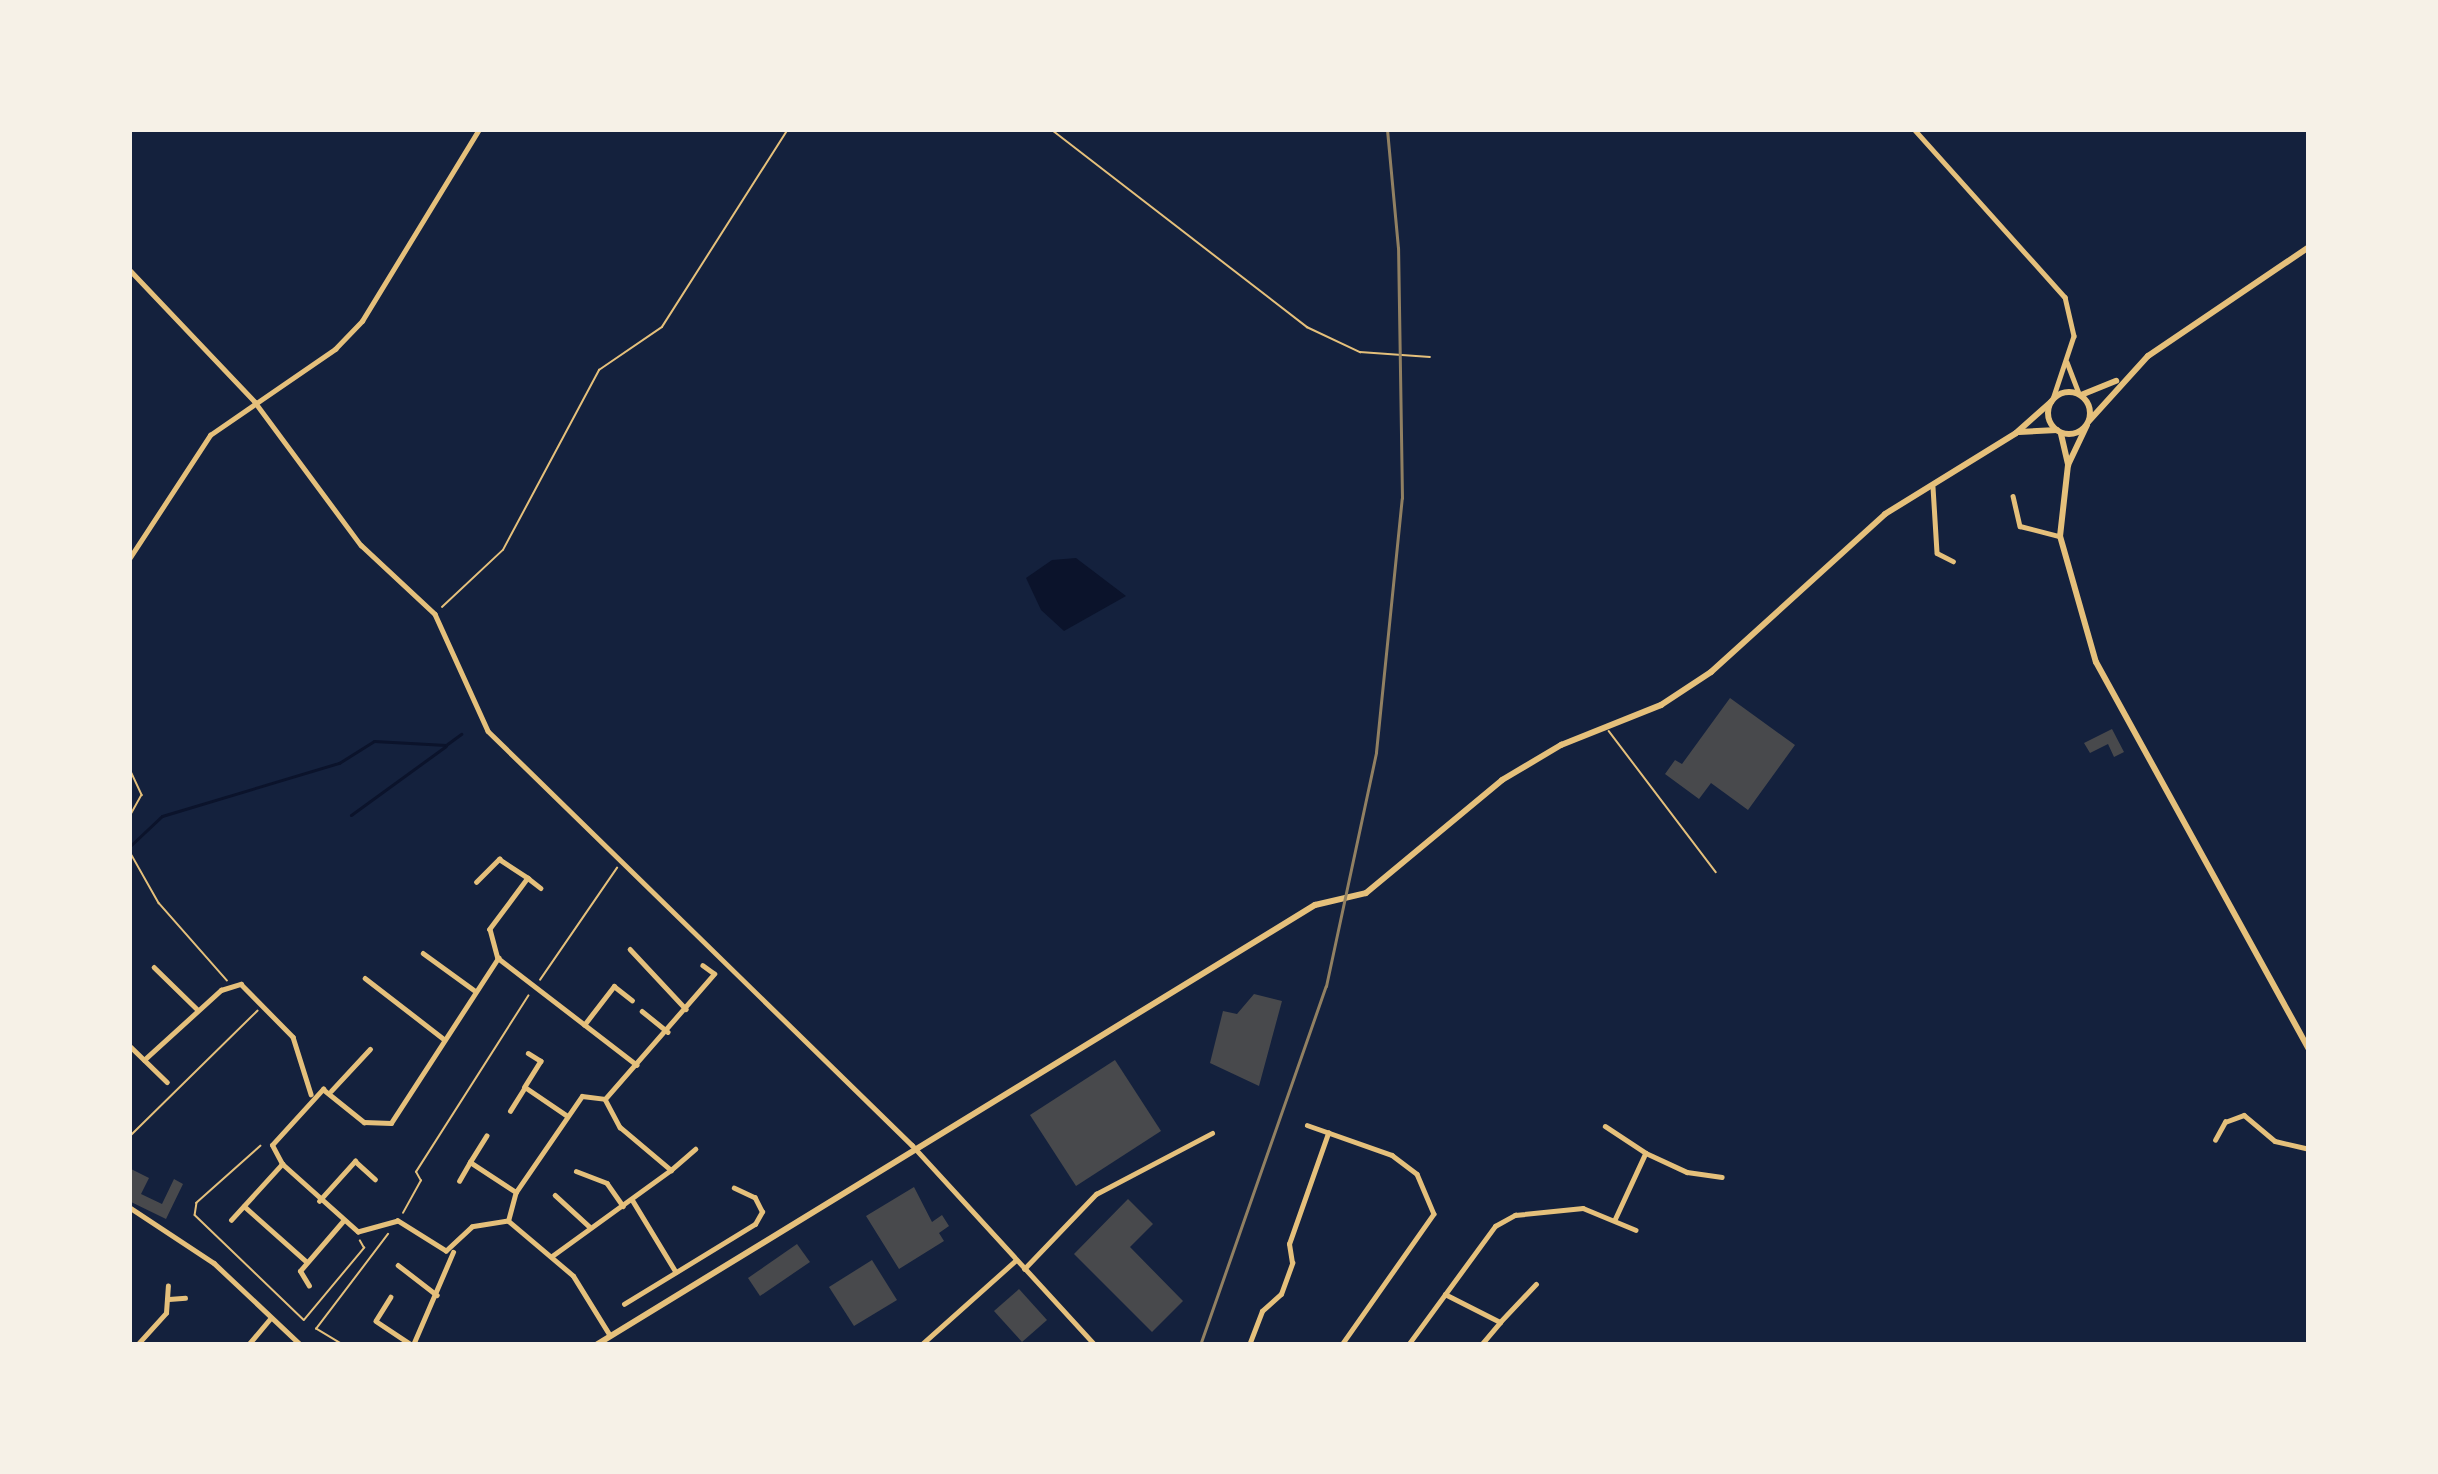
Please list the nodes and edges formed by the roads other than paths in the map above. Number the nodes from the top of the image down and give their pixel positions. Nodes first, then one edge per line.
1 (479, 129) edge
2 (1914, 129) edge
3 (2309, 247) edge
4 (129, 269) edge
5 (2067, 362) junction
6 (2119, 380) junction
7 (2080, 394) junction
8 (255, 401) junction
9 (2052, 401) junction
10 (2088, 423) junction
11 (2058, 431) junction
12 (2016, 433) junction
13 (2068, 465) junction
14 (1933, 487) junction
15 (2013, 496) dead end
16 (2060, 536) junction
17 (129, 559) edge
18 (1953, 561) dead end
19 (1609, 731) junction
20 (1716, 872) dead end
21 (528, 878) junction
22 (476, 882) dead end
23 (541, 888) dead end
24 (630, 949) dead end
25 (423, 952) dead end
26 (498, 958) junction
27 (703, 965) dead end
28 (154, 967) dead end
29 (714, 974) junction
30 (364, 978) dead end
31 (723, 981) dead end
32 (475, 990) junction
33 (632, 1000) dead end
34 (686, 1009) junction
35 (197, 1010) junction
36 (642, 1011) dead end
37 (584, 1025) junction
38 (668, 1032) junction
39 (444, 1039) junction
40 (129, 1045) edge
41 (370, 1049) dead end
42 (2309, 1049) edge
43 (528, 1053) dead end
44 (144, 1060) junction
45 (637, 1065) junction
46 (167, 1082) dead end
47 (525, 1087) junction
48 (331, 1091) junction
49 (311, 1094) junction
50 (605, 1099) junction
51 (509, 1111) dead end
52 (566, 1115) junction
53 (1306, 1125) dead end
54 (1605, 1126) dead end
55 (1212, 1133) dead end
56 (1328, 1133) junction
57 (486, 1136) dead end
58 (2215, 1139) dead end
59 (912, 1145) junction
60 (694, 1149) dead end
61 (2309, 1149) edge
62 (1646, 1154) junction
63 (470, 1162) junction
64 (282, 1164) junction
65 (671, 1170) junction
66 (576, 1171) dead end
67 (1722, 1177) dead end
68 (375, 1179) dead end
69 (459, 1181) dead end
70 (734, 1188) dead end
71 (515, 1192) junction
72 (555, 1195) dead end
73 (319, 1201) junction
74 (633, 1201) junction
75 (244, 1206) junction
76 (129, 1207) edge
77 (622, 1207) junction
78 (231, 1220) dead end
79 (1615, 1220) junction
80 (343, 1221) junction
81 (508, 1221) junction
82 (589, 1226) junction
83 (1636, 1230) dead end
84 (454, 1250) junction
85 (552, 1256) junction
86 (1016, 1260) junction
87 (307, 1262) junction
88 (398, 1265) dead end
89 (1024, 1269) junction
90 (676, 1272) junction
91 (1536, 1284) dead end
92 (168, 1286) dead end
93 (309, 1286) dead end
94 (1445, 1294) junction
95 (437, 1295) junction
96 (392, 1297) dead end
97 (185, 1298) dead end
98 (169, 1299) junction
99 (623, 1304) dead end
100 (270, 1319) junction
101 (1500, 1322) junction
102 (610, 1336) junction
103 (136, 1345) edge
104 (248, 1345) edge
105 (302, 1345) edge
106 (412, 1345) edge
107 (596, 1345) edge
108 (921, 1345) edge
109 (1096, 1345) edge
110 (1250, 1345) edge
111 (1342, 1345) edge
112 (1408, 1345) edge
113 (1481, 1345) edge

1 - 8 street
2 - 5 street
3 - 6 main road
4 - 8 street
5 - 7 street
5 - 9 street
6 - 7 main road
6 - 10 main road
7 - 9 main road
7 - 10 main road
8 - 17 street
8 - 59 street
9 - 11 main road
9 - 12 main road
10 - 11 main road
10 - 13 main road
11 - 12 main road
11 - 13 main road
12 - 14 main road
13 - 16 main road
14 - 18 street
14 - 19 main road
15 - 16 street
16 - 42 main road
19 - 20 lane
19 - 59 main road
21 - 22 street
21 - 23 street
21 - 26 street
24 - 34 street
25 - 32 street
26 - 32 street
26 - 37 street
27 - 29 street
28 - 35 street
29 - 31 street
29 - 34 street
30 - 39 street
32 - 39 street
33 - 37 street
34 - 38 street
35 - 44 street
35 - 49 street
36 - 38 street
37 - 45 street
38 - 45 street
39 - 48 street
40 - 44 street
41 - 48 street
43 - 47 street
44 - 46 street
45 - 50 street
47 - 51 street
47 - 52 street
48 - 49 street
49 - 64 street
50 - 52 street
50 - 65 street
52 - 71 street
53 - 56 street
54 - 62 street
55 - 89 street
56 - 110 street
56 - 111 street
57 - 63 street
58 - 61 street
59 - 86 street
59 - 102 main road
60 - 65 street
62 - 67 street
62 - 79 street
63 - 69 street
63 - 71 street
64 - 73 street
64 - 75 street
65 - 74 street
66 - 77 street
68 - 73 street
70 - 90 street
71 - 81 street
72 - 82 street
73 - 80 street
74 - 77 street
74 - 90 street
75 - 78 street
75 - 87 street
76 - 100 street
77 - 82 street
79 - 83 street
79 - 94 street
80 - 84 street
80 - 87 street
81 - 84 street
81 - 85 street
82 - 85 street
84 - 95 street
85 - 102 street
86 - 89 street
86 - 108 street
87 - 93 street
88 - 95 street
89 - 109 street
90 - 99 street
91 - 101 street
92 - 98 street
94 - 101 street
94 - 112 street
95 - 106 street
96 - 106 street
97 - 98 street
98 - 103 street
100 - 104 street
100 - 105 street
101 - 113 street
102 - 107 main road

